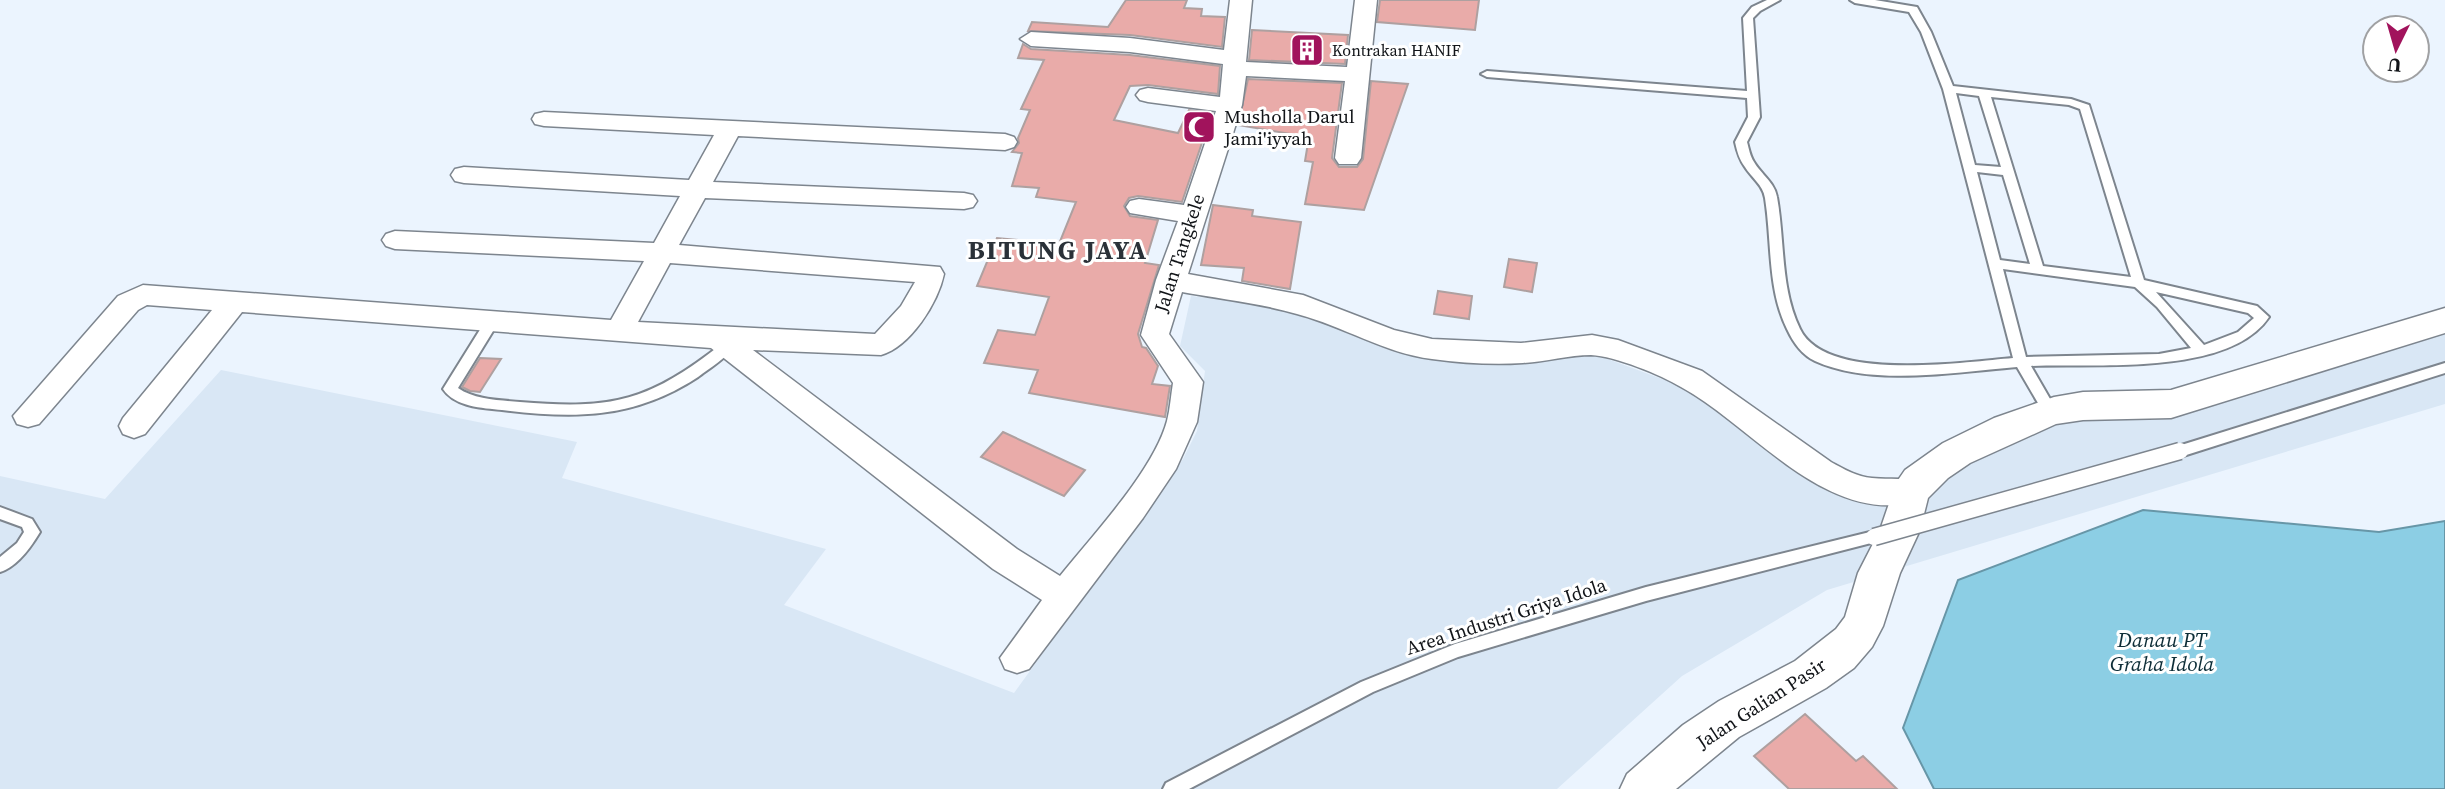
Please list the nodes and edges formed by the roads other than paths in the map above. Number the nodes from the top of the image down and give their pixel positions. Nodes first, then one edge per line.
1 (1241, 0) edge
2 (1366, 0) edge
3 (1775, 0) edge
4 (1854, 0) edge
5 (1031, 39) dead end
6 (1234, 63) junction
7 (1487, 74) dead end
8 (1356, 75) junction
9 (1949, 89) junction
10 (1984, 93) junction
11 (1148, 95) dead end
12 (1754, 95) junction
13 (1230, 105) junction
14 (544, 119) dead end
15 (729, 130) junction
16 (1005, 142) dead end
17 (1348, 158) dead end
18 (1971, 167) junction
19 (2009, 172) junction
20 (464, 175) dead end
21 (700, 188) junction
22 (964, 201) dead end
23 (1139, 208) dead end
24 (1192, 215) junction
25 (395, 240) dead end
26 (664, 253) junction
27 (1998, 264) junction
28 (2038, 270) junction
29 (1170, 280) junction
30 (2139, 283) junction
31 (235, 302) junction
32 (2445, 320) edge
33 (491, 323) junction
34 (619, 331) junction
35 (723, 342) junction
36 (2201, 350) junction
37 (2021, 362) junction
38 (2445, 368) edge
39 (2050, 411) junction
40 (28, 416) dead end
41 (134, 426) dead end
42 (1910, 491) junction
43 (0, 513) edge
44 (0, 566) edge
45 (1064, 596) junction
46 (1017, 658) dead end
47 (1172, 789) edge
48 (1643, 789) edge

1 - 6 street, Jalan Tangkele
2 - 8 street
3 - 12 lane
4 - 9 lane
5 - 6 street
6 - 8 street
6 - 13 street, Jalan Tangkele
7 - 12 lane
8 - 17 street
9 - 10 lane
9 - 18 lane
10 - 19 lane
10 - 30 lane
11 - 13 street
12 - 37 lane
13 - 24 street, Jalan Tangkele
14 - 15 street
15 - 16 street
15 - 21 street
18 - 19 lane
18 - 27 lane
19 - 28 lane
20 - 21 street
21 - 22 street
21 - 26 street
23 - 24 street
24 - 29 street, Jalan Tangkele
25 - 26 street
26 - 34 street
26 - 35 street
27 - 28 lane
27 - 37 lane
28 - 30 lane
29 - 42 street
29 - 45 street, Jalan Tangkele
30 - 36 lane
30 - 36 lane
31 - 33 street
31 - 40 street
31 - 41 street
32 - 39 street
33 - 34 street
33 - 35 lane
34 - 35 street
35 - 45 street
36 - 37 lane
37 - 39 lane
38 - 47 lane, Area Industri Griya Idola, bridge
39 - 42 street
42 - 48 street, Jalan Galian Pasir
43 - 44 lane
45 - 46 street, Jalan Tangkele

